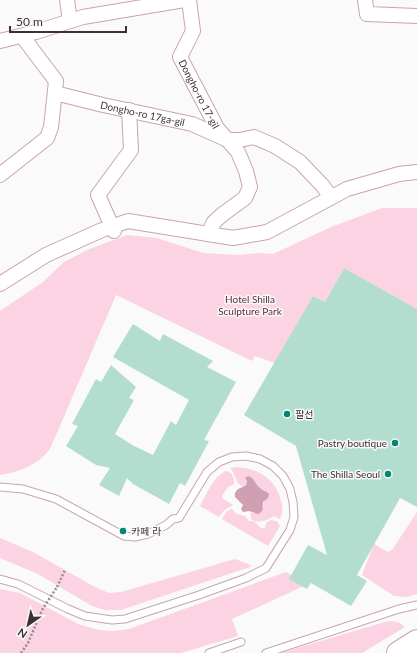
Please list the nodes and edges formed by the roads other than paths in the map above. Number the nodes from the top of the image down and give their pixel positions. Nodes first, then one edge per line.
1 (67, 0) edge
2 (184, 0) edge
3 (190, 0) edge
4 (366, 0) edge
5 (417, 16) edge
6 (70, 21) junction
7 (22, 36) junction
8 (0, 41) edge
9 (55, 92) junction
10 (129, 110) junction
11 (228, 140) junction
12 (417, 172) edge
13 (0, 175) edge
14 (331, 198) junction
15 (113, 229) junction
16 (208, 234) junction
17 (0, 284) edge
18 (0, 487) edge
19 (0, 579) edge
20 (417, 605) edge
21 (417, 641) edge
22 (241, 642) dead end
23 (209, 653) edge
24 (266, 653) edge
25 (398, 653) edge

1 - 6 street
2 - 6 street
3 - 11 street, Dongho-ro 17-gil
4 - 5 street
6 - 7 street
7 - 8 street
7 - 9 street
9 - 10 street, Dongho-ro 17ga-gil
9 - 13 street
10 - 11 street, Dongho-ro 17ga-gil
10 - 15 street
11 - 14 street
11 - 16 street, Dongho-ro 17-gil
12 - 14 street
14 - 16 street
15 - 16 street
15 - 17 street
18 - 19 lane
20 - 24 lane
21 - 25 main road
22 - 23 lane

